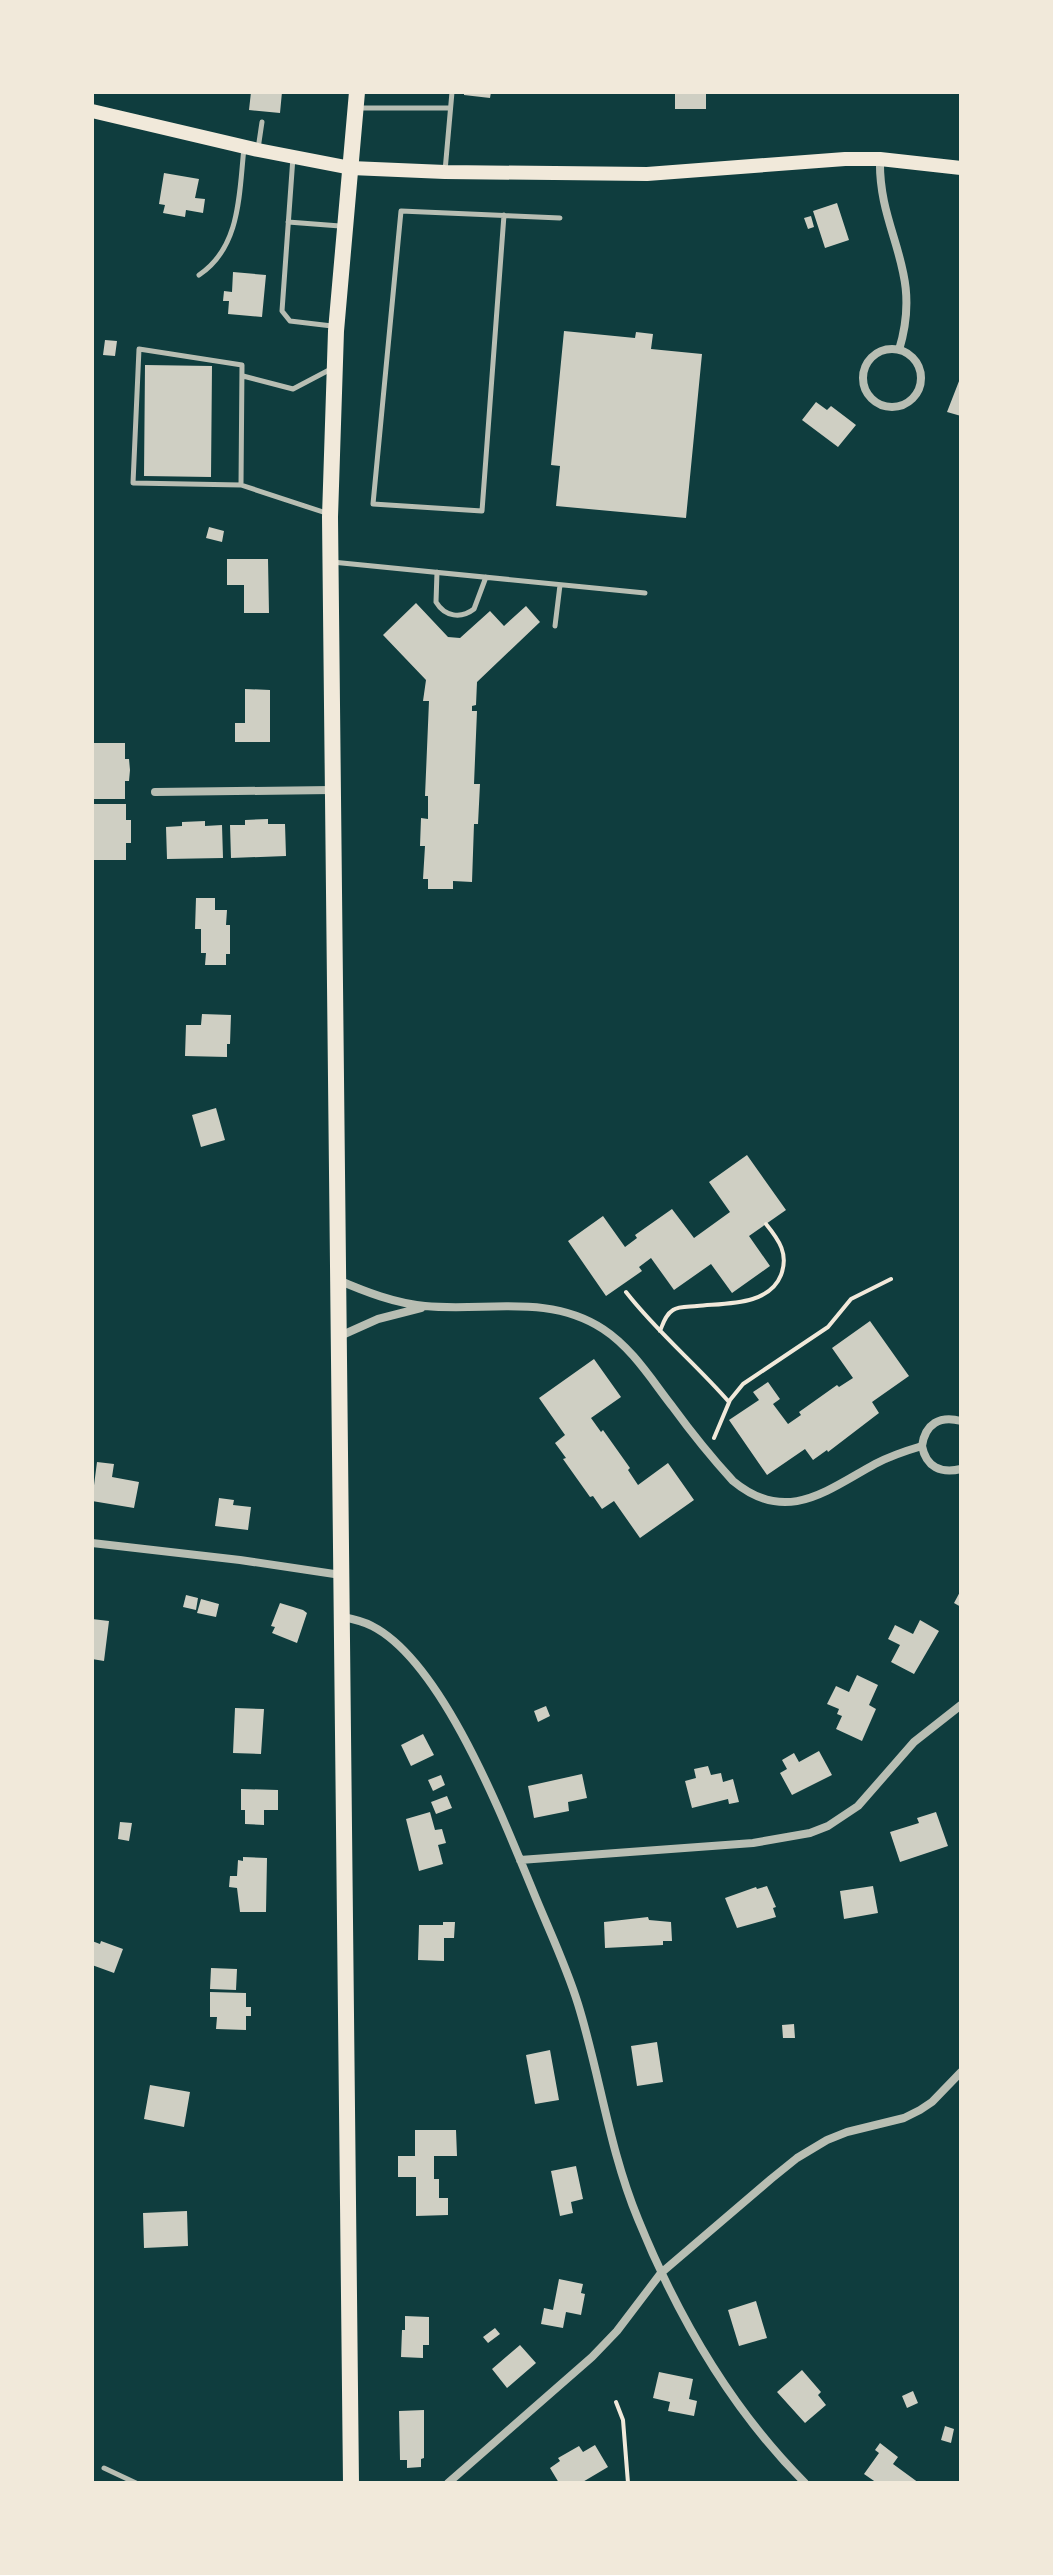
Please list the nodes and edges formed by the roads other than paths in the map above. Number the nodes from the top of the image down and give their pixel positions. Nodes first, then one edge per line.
1 (452, 92) edge
2 (357, 100) edge
3 (450, 108) junction
4 (92, 111) edge
5 (262, 122) dead end
6 (251, 148) junction
7 (293, 157) junction
8 (880, 159) junction
9 (351, 168) junction
10 (961, 168) edge
11 (445, 172) junction
12 (504, 215) junction
13 (560, 218) dead end
14 (288, 222) junction
15 (345, 226) junction
16 (199, 275) dead end
17 (337, 326) junction
18 (899, 350) junction
19 (334, 368) junction
20 (243, 376) junction
21 (241, 485) junction
22 (330, 515) junction
23 (331, 562) junction
24 (437, 572) junction
25 (486, 577) junction
26 (560, 585) junction
27 (645, 593) dead end
28 (555, 626) dead end
29 (333, 790) junction
30 (155, 792) dead end
31 (338, 1280) junction
32 (426, 1307) junction
33 (339, 1336) junction
34 (961, 1421) edge
35 (922, 1446) junction
36 (961, 1469) edge
37 (92, 1543) edge
38 (343, 1575) junction
39 (343, 1617) junction
40 (961, 1705) edge
41 (520, 1860) junction
42 (961, 2072) edge
43 (661, 2273) junction
44 (104, 2468) dead end
45 (136, 2483) edge
46 (351, 2483) edge
47 (448, 2483) edge
48 (805, 2483) edge

1 - 3 lane
2 - 3 lane
2 - 9 main road
3 - 11 lane
4 - 6 main road
5 - 6 lane
6 - 7 main road
6 - 16 lane
7 - 9 main road
7 - 14 lane
8 - 10 main road
8 - 11 main road
8 - 18 street
9 - 11 main road
9 - 15 main road
12 - 12 lane
12 - 13 lane
14 - 15 lane
14 - 17 lane
15 - 17 main road
17 - 19 main road
18 - 18 street
19 - 20 lane
19 - 22 main road
20 - 21 lane
20 - 21 lane
21 - 22 lane
22 - 23 main road
23 - 24 lane
23 - 29 main road
24 - 25 lane
24 - 25 lane
25 - 26 lane
26 - 27 lane
26 - 28 lane
29 - 30 street
29 - 31 main road
31 - 32 street
31 - 33 main road
32 - 33 street
32 - 35 street
33 - 38 main road
34 - 35 street
35 - 36 street
37 - 38 street
38 - 39 main road
39 - 41 street
39 - 46 main road
40 - 41 street
41 - 43 street
42 - 43 street
43 - 47 street
43 - 48 street
44 - 45 lane

